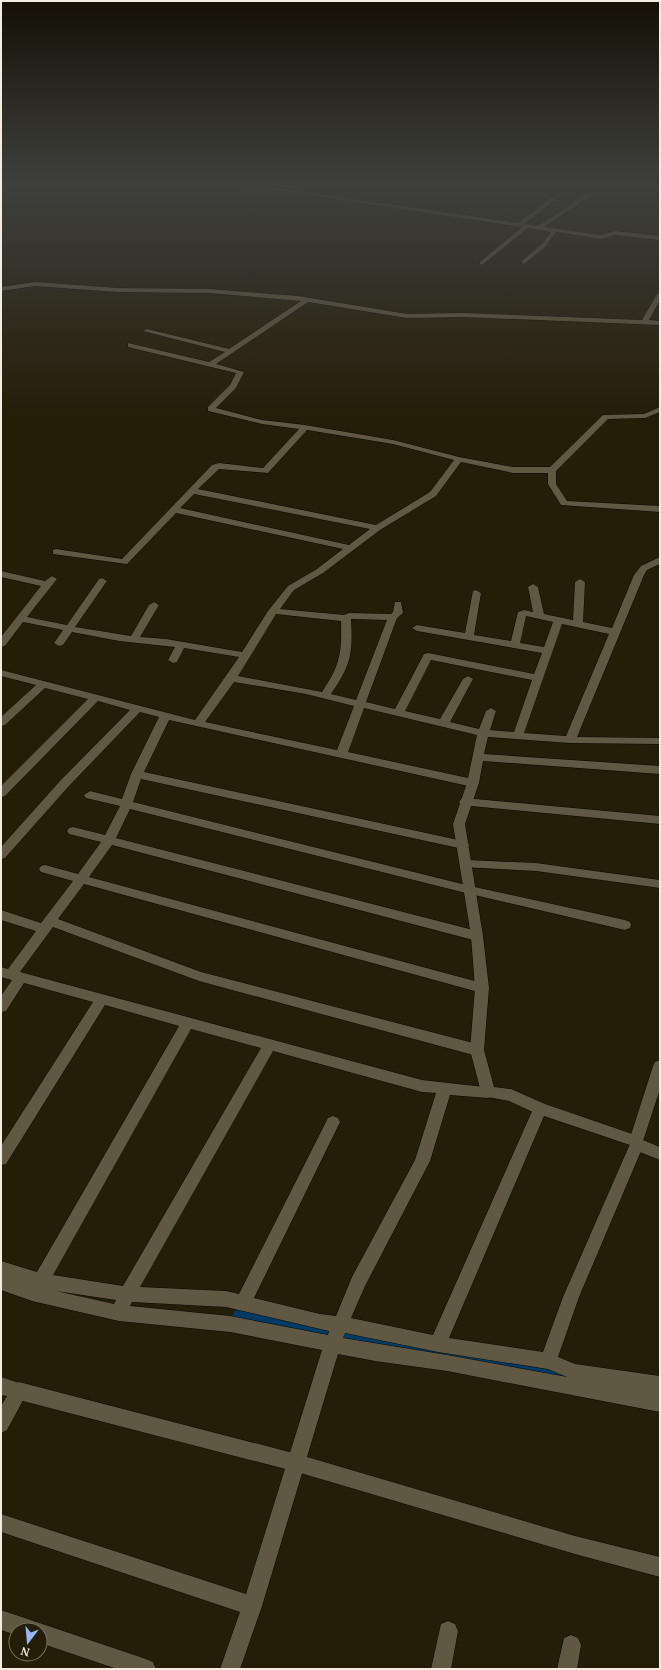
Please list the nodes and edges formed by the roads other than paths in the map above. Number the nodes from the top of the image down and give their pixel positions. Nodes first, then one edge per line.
1 (1, 289) edge
2 (660, 294) edge
3 (308, 299) junction
4 (645, 322) junction
5 (660, 323) edge
6 (147, 331) dead end
7 (131, 344) dead end
8 (230, 351) junction
9 (210, 365) junction
10 (660, 409) edge
11 (305, 427) junction
12 (458, 459) junction
13 (552, 470) junction
14 (193, 491) junction
15 (660, 509) edge
16 (175, 510) junction
17 (377, 528) junction
18 (351, 548) junction
19 (56, 552) dead end
20 (660, 560) edge
21 (1, 574) edge
22 (102, 581) dead end
23 (580, 582) dead end
24 (533, 587) dead end
25 (476, 593) dead end
26 (398, 604) dead end
27 (154, 606) dead end
28 (273, 611) junction
29 (539, 615) junction
30 (393, 617) junction
31 (346, 618) junction
32 (21, 619) junction
33 (559, 619) junction
34 (578, 623) junction
35 (68, 628) junction
36 (417, 628) dead end
37 (614, 632) junction
38 (469, 637) junction
39 (134, 639) junction
40 (59, 643) dead end
41 (1, 644) edge
42 (182, 645) junction
43 (515, 645) junction
44 (548, 651) junction
45 (245, 655) junction
46 (173, 660) dead end
47 (2, 674) edge
48 (231, 678) junction
49 (468, 678) dead end
50 (538, 678) junction
51 (44, 682) junction
52 (324, 696) junction
53 (96, 697) junction
54 (361, 705) junction
55 (138, 708) junction
56 (491, 711) dead end
57 (398, 714) junction
58 (164, 716) junction
59 (1, 724) edge
60 (198, 724) junction
61 (443, 724) junction
62 (483, 733) junction
63 (518, 735) junction
64 (570, 740) junction
65 (660, 741) edge
66 (340, 755) junction
67 (479, 757) junction
68 (660, 770) edge
69 (137, 774) junction
70 (473, 783) junction
71 (1, 793) edge
72 (90, 796) dead end
73 (465, 802) junction
74 (127, 803) junction
75 (660, 820) edge
76 (73, 831) dead end
77 (109, 840) junction
78 (463, 845) junction
79 (1, 855) edge
80 (466, 864) junction
81 (45, 868) dead end
82 (80, 879) junction
83 (660, 884) edge
84 (470, 890) junction
85 (1, 915) edge
86 (47, 925) junction
87 (625, 925) dead end
88 (477, 936) junction
89 (11, 975) edge
90 (482, 988) junction
91 (102, 999) junction
92 (1, 1007) edge
93 (186, 1024) junction
94 (269, 1046) junction
95 (477, 1050) junction
96 (660, 1066) edge
97 (446, 1089) junction
98 (488, 1092) junction
99 (540, 1109) junction
100 (333, 1122) dead end
101 (637, 1143) junction
102 (660, 1154) edge
103 (1, 1159) edge
104 (1, 1268) edge
105 (41, 1281) junction
106 (1, 1282) edge
107 (127, 1294) junction
108 (243, 1303) junction
109 (119, 1313) junction
110 (340, 1324) junction
111 (438, 1344) junction
112 (332, 1345) junction
113 (548, 1362) junction
114 (1, 1386) edge
115 (660, 1386) edge
116 (19, 1391) junction
117 (660, 1402) edge
118 (1, 1424) edge
119 (297, 1463) junction
120 (1, 1523) edge
121 (660, 1567) edge
122 (252, 1606) junction
123 (448, 1631) dead end
124 (48, 1636) edge
125 (571, 1644) dead end
126 (146, 1669) edge
127 (230, 1669) edge
128 (441, 1669) edge
129 (567, 1669) edge

1 - 3 street
2 - 4 street
3 - 4 street
3 - 8 street
4 - 5 street
6 - 8 street
7 - 9 street
8 - 9 street
9 - 11 street
10 - 13 street
11 - 12 street
11 - 14 street
12 - 13 street
12 - 17 street
13 - 15 street
14 - 16 street
14 - 17 street
16 - 18 street
16 - 19 street
17 - 18 street
18 - 28 street
20 - 37 street
21 - 32 street
22 - 35 street
23 - 34 street
24 - 29 street
25 - 38 street
26 - 30 street
27 - 39 street
28 - 31 street
28 - 45 street
29 - 33 street
29 - 43 street
30 - 31 street
30 - 54 street
31 - 52 street
32 - 35 street
32 - 41 street
33 - 34 street
33 - 44 street
34 - 37 street
35 - 39 street
35 - 40 street
36 - 38 street
37 - 64 street
38 - 43 street
39 - 42 street
42 - 45 street
42 - 46 street
43 - 44 street
44 - 50 street
45 - 48 street
47 - 51 street
48 - 52 street
48 - 60 street
49 - 61 street
50 - 57 street
50 - 63 street
51 - 53 street
51 - 59 street
52 - 54 street
53 - 55 street
53 - 71 street
54 - 57 street
54 - 66 street
55 - 58 street
55 - 79 street
56 - 62 street
57 - 61 street
58 - 60 street
58 - 69 street
60 - 66 street
61 - 62 street
62 - 63 street
62 - 67 street
63 - 64 street
64 - 65 street
66 - 70 street
67 - 68 street
67 - 70 street
69 - 74 street
69 - 78 street
70 - 73 street
72 - 74 street
73 - 75 street
73 - 78 street
74 - 77 street
74 - 84 street
76 - 77 street
77 - 82 street
77 - 88 street
78 - 80 street
80 - 83 street
80 - 84 street
81 - 82 street
82 - 86 street
82 - 90 street
84 - 87 street
84 - 88 street
85 - 86 street
86 - 89 street
86 - 95 street
88 - 90 street
89 - 91 street
89 - 92 street
90 - 95 street
91 - 93 street
91 - 103 street
93 - 94 street
93 - 105 street
94 - 97 street
94 - 107 street
95 - 98 street
96 - 101 street
97 - 98 street
97 - 110 street
98 - 99 street
99 - 101 street
99 - 111 street
100 - 108 street
101 - 102 street
101 - 113 street
104 - 105 street
105 - 107 street
106 - 109 street
107 - 108 street
107 - 109 street
108 - 110 street
109 - 112 street
110 - 111 street
110 - 112 street
111 - 113 street
112 - 117 street
112 - 119 street
113 - 115 street
114 - 116 street
116 - 118 street
116 - 119 street
119 - 121 street
119 - 122 street
120 - 122 street
122 - 127 street
123 - 128 street
124 - 126 street
125 - 129 street

